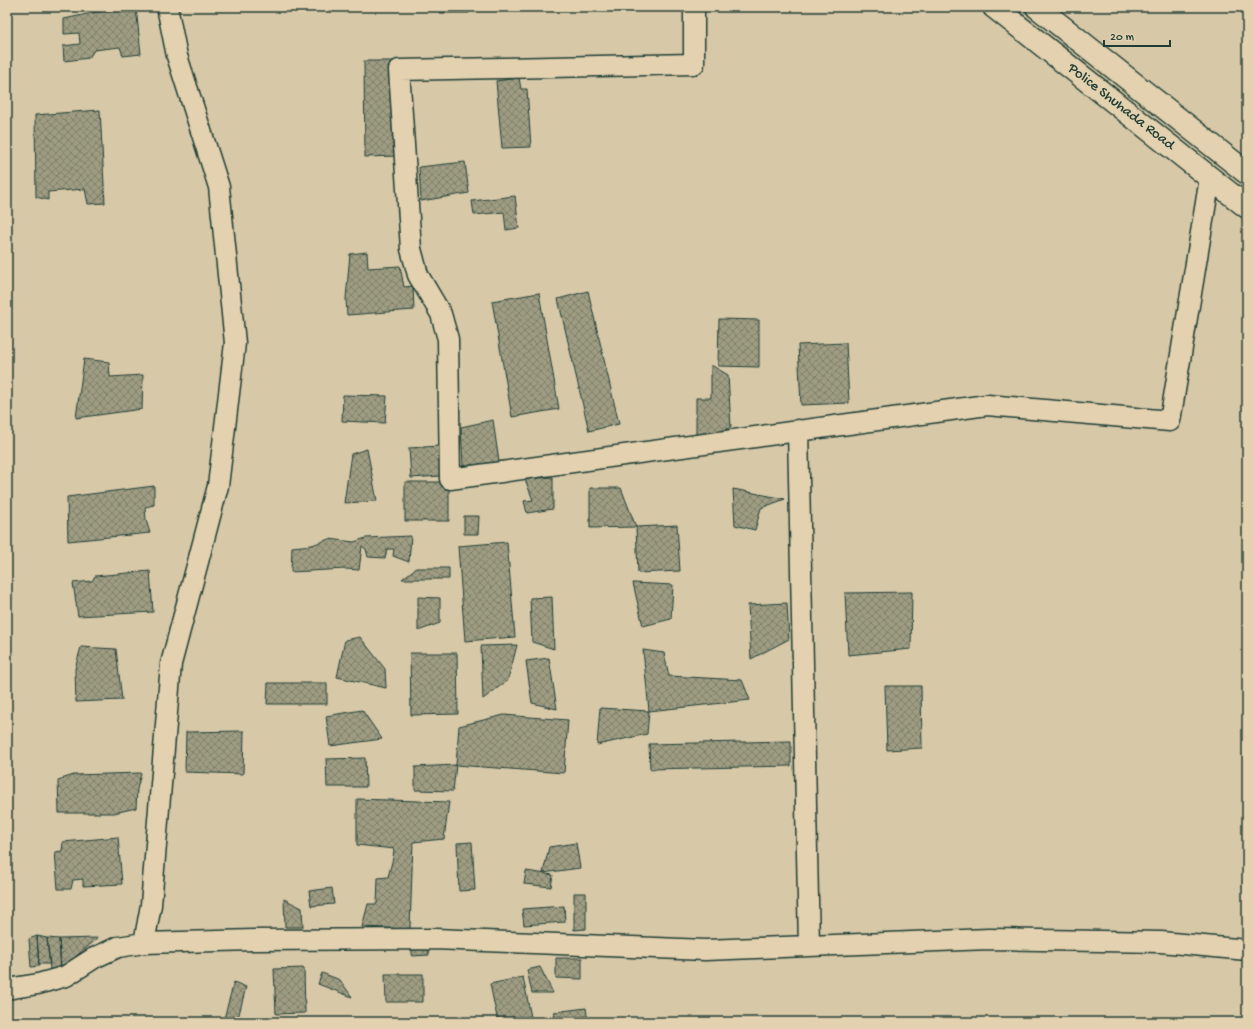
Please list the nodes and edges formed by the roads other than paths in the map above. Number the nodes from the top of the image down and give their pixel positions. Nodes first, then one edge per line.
1 (168, 7) edge
2 (694, 7) edge
3 (994, 7) edge
4 (1037, 7) edge
5 (1247, 173) edge
6 (1210, 178) junction
7 (1247, 207) edge
8 (798, 430) junction
9 (144, 943) junction
10 (809, 946) junction
11 (1247, 950) edge
12 (7, 989) edge

1 - 9 street
2 - 8 street
3 - 6 main road, Police Shuhada Road
4 - 5 main road, Police Shuhada Road
6 - 7 main road, Police Shuhada Road
6 - 8 street
8 - 10 street
9 - 10 street
9 - 12 street
10 - 11 street

